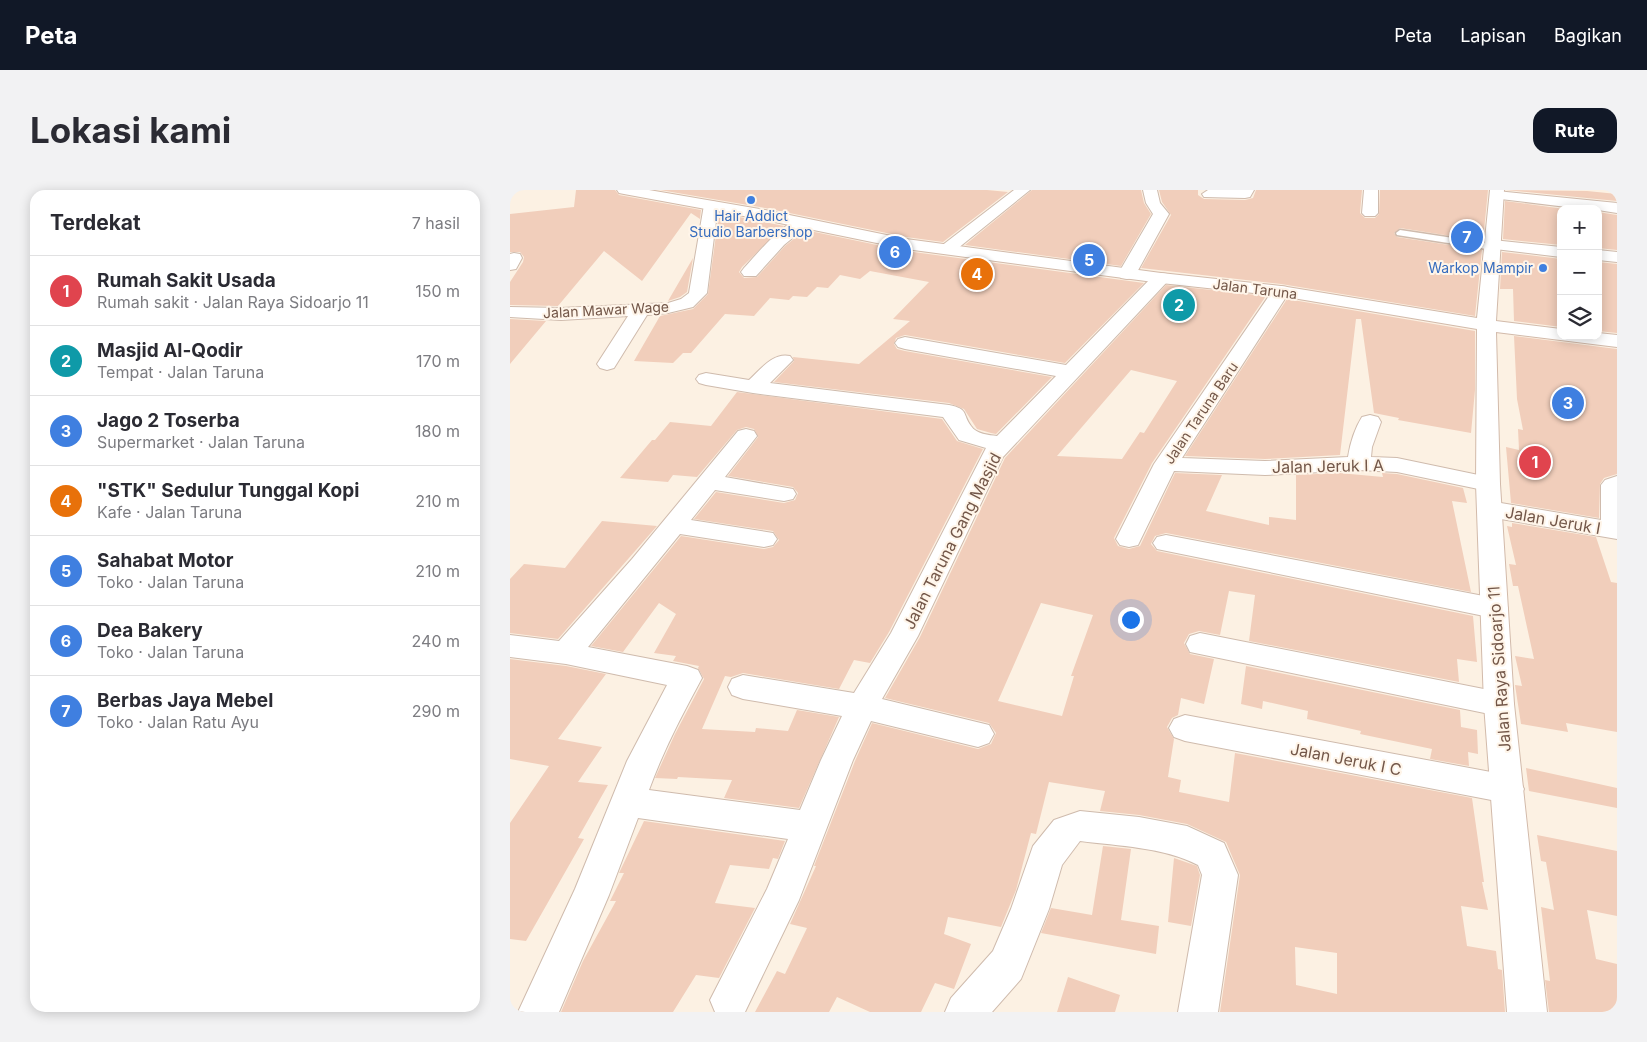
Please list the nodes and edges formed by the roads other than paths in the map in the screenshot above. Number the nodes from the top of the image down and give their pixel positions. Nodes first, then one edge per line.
1 (624, 190) edge
2 (1150, 190) edge
3 (1247, 190) edge
4 (1372, 190) edge
5 (1002, 191) edge
6 (1022, 192) edge
7 (1497, 193) edge
8 (1209, 194) dead end
9 (708, 201) junction
10 (1617, 208) edge
11 (1370, 213) dead end
12 (802, 222) junction
13 (1400, 234) dead end
14 (1493, 246) junction
15 (946, 250) junction
16 (1557, 252) edge
17 (1602, 255) edge
18 (1617, 257) edge
19 (750, 272) dead end
20 (1127, 274) junction
21 (1161, 278) junction
22 (1281, 291) junction
23 (641, 309) junction
24 (510, 312) edge
25 (1486, 325) junction
26 (1557, 334) edge
27 (1602, 339) edge
28 (1617, 341) edge
29 (905, 342) dead end
30 (783, 360) dead end
31 (607, 364) dead end
32 (1070, 372) junction
33 (706, 379) dead end
34 (753, 387) junction
35 (1370, 422) dead end
36 (746, 436) dead end
37 (1002, 444) junction
38 (1359, 463) junction
39 (1166, 464) junction
40 (709, 482) junction
41 (1617, 482) edge
42 (784, 494) dead end
43 (1488, 497) junction
44 (674, 525) junction
45 (1615, 531) edge
46 (764, 539) dead end
47 (1130, 539) dead end
48 (1166, 543) dead end
49 (1494, 608) junction
50 (1200, 644) dead end
51 (510, 646) edge
52 (566, 653) junction
53 (742, 687) dead end
54 (1499, 704) junction
55 (862, 707) junction
56 (1184, 728) dead end
57 (978, 734) dead end
58 (1507, 789) junction
59 (629, 802) junction
60 (811, 827) junction
61 (730, 1000) dead end
62 (538, 1012) edge
63 (965, 1012) edge
64 (1198, 1012) edge
65 (1527, 1012) edge

1 - 9 street, Jalan Taruna
2 - 20 street
3 - 8 street
4 - 11 street
5 - 6 street
6 - 15 street
7 - 10 street
7 - 14 street, Jalan Raya Sidoarjo 11
9 - 12 street, Jalan Taruna
9 - 23 street, Jalan Mawar Wage
12 - 15 street, Jalan Taruna
12 - 19 street
13 - 14 lane
14 - 16 street
14 - 25 street, Jalan Raya Sidoarjo 11
15 - 20 street, Jalan Taruna
17 - 18 street
20 - 21 street, Jalan Taruna
21 - 22 street, Jalan Taruna
21 - 32 street, Jalan Taruna Gang Masjid
22 - 25 street, Jalan Taruna
22 - 39 street, Jalan Taruna Baru
23 - 24 street, Jalan Mawar Wage
23 - 31 street
25 - 26 street, Jalan Taruna
25 - 43 street, Jalan Raya Sidoarjo 11
27 - 28 street
29 - 32 street
30 - 34 street
32 - 37 street, Jalan Taruna Gang Masjid
33 - 34 street
34 - 37 street
35 - 38 street
36 - 40 street
37 - 55 street, Jalan Taruna Gang Masjid
38 - 39 street, Jalan Jeruk I A
38 - 43 street, Jalan Jeruk I A
39 - 47 street, Jalan Taruna Baru
40 - 42 street
40 - 44 street
41 - 45 street
43 - 45 street, Jalan Jeruk I
43 - 49 street, Jalan Raya Sidoarjo 11
44 - 46 street
44 - 52 street
48 - 49 street
49 - 54 street, Jalan Raya Sidoarjo 11
50 - 54 street
51 - 52 street
52 - 59 street
53 - 55 street
54 - 58 street, Jalan Raya Sidoarjo 11
55 - 57 street
55 - 60 street, Jalan Taruna Gang Masjid
56 - 58 street, Jalan Jeruk I C
58 - 65 street, Jalan Raya Sidoarjo 11
59 - 60 street
59 - 62 street
60 - 61 street, Jalan Taruna Gang Masjid
63 - 64 street

